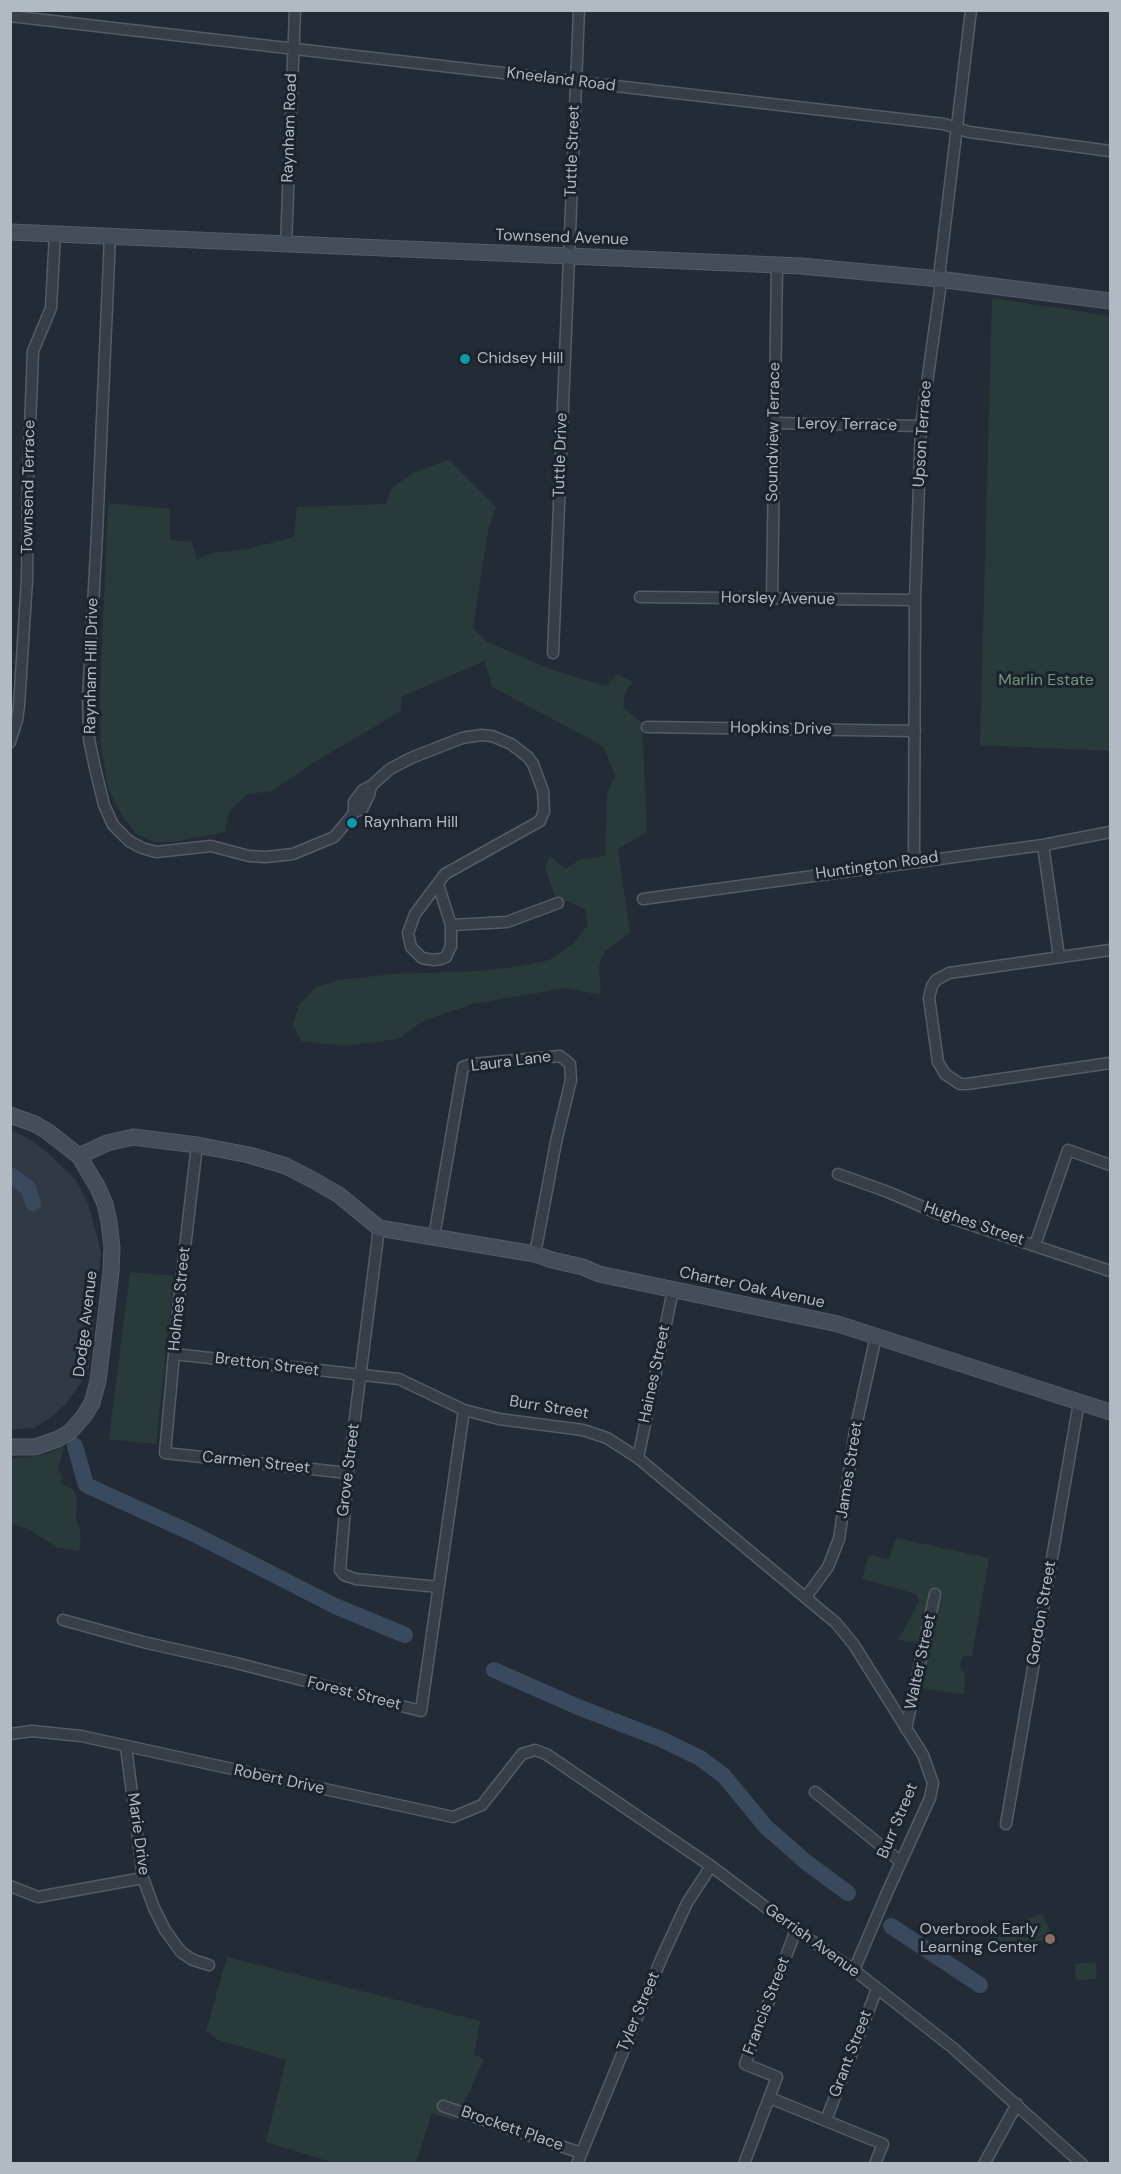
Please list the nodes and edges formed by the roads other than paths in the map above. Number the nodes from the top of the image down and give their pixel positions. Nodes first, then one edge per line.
1 (295, 10) edge
2 (579, 10) edge
3 (971, 10) edge
4 (10, 16) edge
5 (293, 49) junction
6 (575, 81) junction
7 (958, 128) junction
8 (1110, 151) edge
9 (10, 232) edge
10 (55, 234) junction
11 (110, 237) junction
12 (286, 245) junction
13 (569, 256) junction
14 (777, 265) junction
15 (940, 279) junction
16 (1110, 301) edge
17 (774, 423) junction
18 (921, 426) junction
19 (640, 597) dead end
20 (772, 599) junction
21 (915, 600) junction
22 (553, 653) dead end
23 (14, 720) edge
24 (647, 727) dead end
25 (915, 731) junction
26 (10, 742) edge
27 (1110, 832) edge
28 (1043, 844) junction
29 (916, 861) junction
30 (438, 884) junction
31 (643, 899) dead end
32 (558, 903) dead end
33 (451, 925) junction
34 (1110, 950) edge
35 (1059, 957) junction
36 (1110, 1064) edge
37 (10, 1115) edge
38 (197, 1144) junction
39 (78, 1156) junction
40 (1110, 1165) edge
41 (838, 1174) dead end
42 (379, 1228) junction
43 (434, 1237) junction
44 (1035, 1245) junction
45 (535, 1254) junction
46 (1110, 1271) edge
47 (673, 1290) junction
48 (876, 1336) junction
49 (174, 1354) junction
50 (361, 1376) junction
51 (1079, 1402) junction
52 (464, 1410) junction
53 (1110, 1412) edge
54 (10, 1447) edge
55 (165, 1453) joint
56 (638, 1458) junction
57 (348, 1473) junction
58 (439, 1587) junction
59 (935, 1594) dead end
60 (806, 1597) junction
61 (63, 1620) dead end
62 (906, 1729) junction
63 (10, 1734) edge
64 (126, 1747) junction
65 (522, 1754) joint
66 (814, 1792) dead end
67 (1006, 1824) dead end
68 (901, 1862) junction
69 (711, 1866) junction
70 (143, 1878) junction
71 (10, 1886) edge
72 (796, 1930) junction
73 (209, 1965) dead end
74 (854, 1970) junction
75 (877, 1989) junction
76 (770, 2098) junction
77 (1017, 2104) junction
78 (444, 2106) dead end
79 (826, 2120) junction
80 (579, 2158) edge
81 (744, 2163) edge
82 (875, 2163) edge
83 (984, 2163) edge
84 (1082, 2163) edge

1 - 5 street, Raynham Road
2 - 6 street, Tuttle Street
3 - 7 street, Upson Terrace
4 - 5 street, Kneeland Road
5 - 6 street, Kneeland Road
5 - 12 street, Raynham Road
6 - 7 street, Kneeland Road
6 - 13 street, Tuttle Street
7 - 8 street, Kneeland Road
7 - 15 street, Upson Terrace
9 - 10 main road, Townsend Avenue
10 - 11 main road, Townsend Avenue
10 - 23 street, Townsend Terrace
11 - 12 main road, Townsend Avenue
11 - 30 street, Raynham Hill Drive
12 - 13 main road, Townsend Avenue
13 - 14 main road, Townsend Avenue
13 - 22 street, Tuttle Drive
14 - 15 main road, Townsend Avenue
14 - 17 street, Soundview Terrace
15 - 16 main road, Townsend Avenue
15 - 18 street, Upson Terrace
17 - 18 street, Leroy Terrace
17 - 20 street, Soundview Terrace
18 - 21 street, Upson Terrace
19 - 20 street, Horsley Avenue
20 - 21 street, Horsley Avenue
21 - 25 street, Upson Terrace
23 - 26 street, Townsend Terrace
24 - 25 street, Hopkins Drive
25 - 29 street, Upson Terrace
27 - 28 street, Huntington Road
28 - 29 street, Huntington Road
28 - 35 street
29 - 31 street, Huntington Road
30 - 33 street, Raynham Hill Drive
30 - 33 street, Raynham Hill Drive
32 - 33 street
34 - 35 street
35 - 36 street
37 - 39 main road
38 - 39 main road
38 - 42 main road
38 - 49 street, Holmes Street
39 - 54 main road, Dodge Avenue
40 - 44 street
41 - 44 street, Hughes Street
42 - 43 main road, Charter Oak Avenue
42 - 50 street
43 - 45 main road, Charter Oak Avenue
43 - 45 street, Laura Lane
44 - 46 street, Hughes Street
45 - 47 main road, Charter Oak Avenue
47 - 48 main road, Charter Oak Avenue
47 - 56 street, Haines Street
48 - 51 main road, Charter Oak Avenue
48 - 60 street, James Street
49 - 50 street, Bretton Street
49 - 55 street, Holmes Street
50 - 52 street, Burr Street
50 - 57 street, Grove Street
51 - 53 main road, Charter Oak Avenue
51 - 67 street, Gordon Street
52 - 56 street, Burr Street
52 - 58 street, Forest Street
55 - 57 street, Carmen Street
56 - 60 street, Burr Street
57 - 58 street, Grove Street
58 - 61 street, Forest Street
59 - 62 street, Walter Street
60 - 62 street, Burr Street
62 - 68 street, Burr Street
63 - 64 street, Robert Drive
64 - 65 street, Robert Drive
64 - 70 street, Marie Drive
65 - 69 street, Gerrish Avenue
66 - 68 street
68 - 74 street, Burr Street
69 - 72 street, Gerrish Avenue
69 - 80 street, Tyler Street
70 - 71 street
70 - 73 street, Marie Drive
72 - 74 street, Gerrish Avenue
72 - 76 street, Francis Street
74 - 75 street, Gerrish Avenue
75 - 77 street, Gerrish Avenue
75 - 79 street, Grant Street
76 - 79 street
76 - 81 street, Francis Street
77 - 83 street
77 - 84 street, Gerrish Avenue
78 - 80 street, Brockett Place
79 - 82 street

